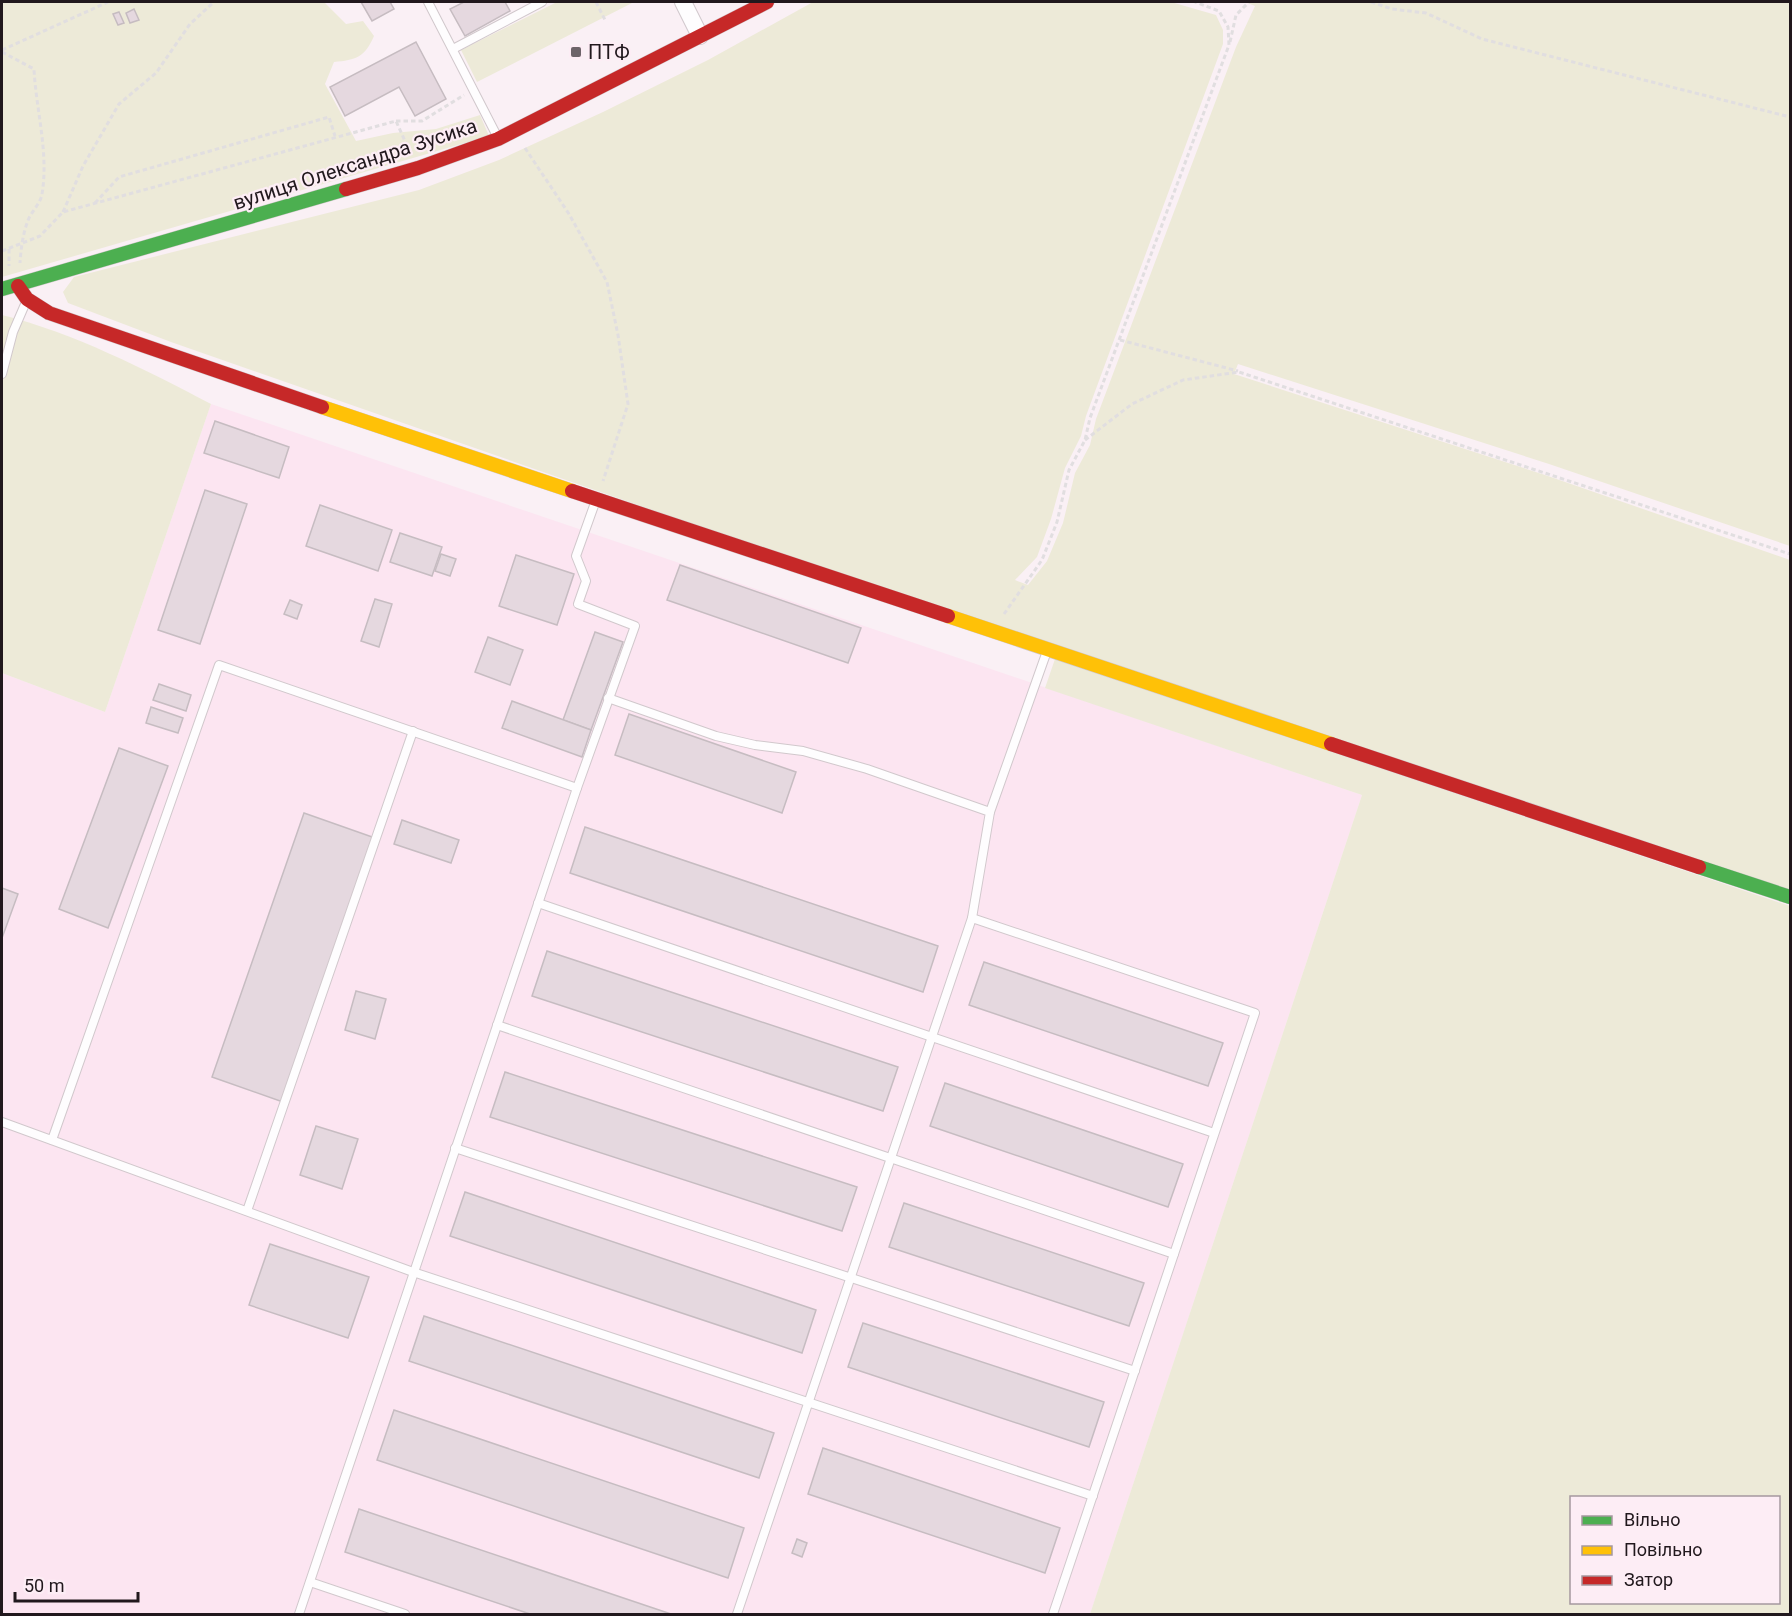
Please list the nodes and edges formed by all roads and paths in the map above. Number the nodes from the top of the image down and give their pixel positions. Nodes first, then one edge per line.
1 (108, 2) edge
2 (214, 2) edge
3 (428, 2) edge
4 (542, 2) edge
5 (596, 2) edge
6 (683, 2) edge
7 (767, 2) edge
8 (1195, 2) edge
9 (1249, 2) edge
10 (1371, 2) edge
11 (605, 20) dead end
12 (700, 36) junction
13 (1229, 45) junction
14 (453, 49) junction
15 (2, 51) edge
16 (472, 88) junction
17 (1791, 117) edge
18 (396, 121) junction
19 (513, 131) junction
20 (335, 136) junction
21 (498, 139) junction
22 (418, 168) junction
23 (95, 203) junction
24 (63, 212) junction
25 (21, 245) junction
26 (2, 251) edge
27 (18, 286) junction
28 (2, 289) edge
29 (27, 299) junction
30 (1120, 340) junction
31 (1239, 372) junction
32 (2, 374) edge
33 (1085, 440) junction
34 (596, 499) junction
35 (1791, 554) edge
36 (994, 632) junction
37 (1048, 650) junction
38 (608, 698) junction
39 (413, 732) junction
40 (577, 788) junction
41 (990, 812) junction
42 (1791, 897) edge
43 (538, 903) junction
44 (972, 918) junction
45 (497, 1025) junction
46 (933, 1038) junction
47 (2, 1122) edge
48 (1214, 1133) junction
49 (52, 1140) junction
50 (455, 1148) junction
51 (893, 1158) junction
52 (247, 1211) junction
53 (1174, 1254) junction
54 (413, 1272) junction
55 (851, 1276) junction
56 (1135, 1371) junction
57 (807, 1403) junction
58 (1093, 1496) junction
59 (310, 1582) junction
60 (299, 1614) edge
61 (405, 1614) edge
62 (737, 1614) edge
63 (1053, 1614) edge

1 - 15 path
2 - 24 path
3 - 14 lane
4 - 14 lane
5 - 11 path
6 - 12 street
7 - 12 street, вулиця Олександра Зусика
8 - 13 path
9 - 13 path
10 - 17 path
12 - 19 street, вулиця Олександра Зусика
13 - 30 path
14 - 16 lane
15 - 25 path
16 - 18 path
16 - 21 lane
18 - 20 path
18 - 22 path
19 - 21 street, вулиця Олександра Зусика
19 - 34 path
20 - 23 path
20 - 23 path
21 - 22 street, вулиця Олександра Зусика
22 - 27 street, вулиця Олександра Зусика
23 - 24 path
24 - 25 path
25 - 26 path
25 - 27 path
27 - 28 street, вулиця Олександра Зусика
27 - 29 street
29 - 32 lane
29 - 34 street
30 - 31 path
30 - 33 path
31 - 33 path
31 - 35 path
33 - 36 path
34 - 36 street
34 - 38 lane
36 - 37 street
37 - 41 lane
37 - 42 street
38 - 40 lane
38 - 41 lane
39 - 40 lane
39 - 49 lane
39 - 52 lane
40 - 43 lane
41 - 44 lane
43 - 45 lane
43 - 46 lane
44 - 46 lane
44 - 48 lane
45 - 50 lane
45 - 51 lane
46 - 48 lane
46 - 51 lane
47 - 49 lane
48 - 53 lane
49 - 52 lane
50 - 54 lane
50 - 55 lane
51 - 53 lane
51 - 55 lane
52 - 54 lane
53 - 56 lane
54 - 57 lane
54 - 59 lane
55 - 56 lane
55 - 57 lane
56 - 58 lane
57 - 58 lane
57 - 62 lane
58 - 63 lane
59 - 60 lane
59 - 61 lane

